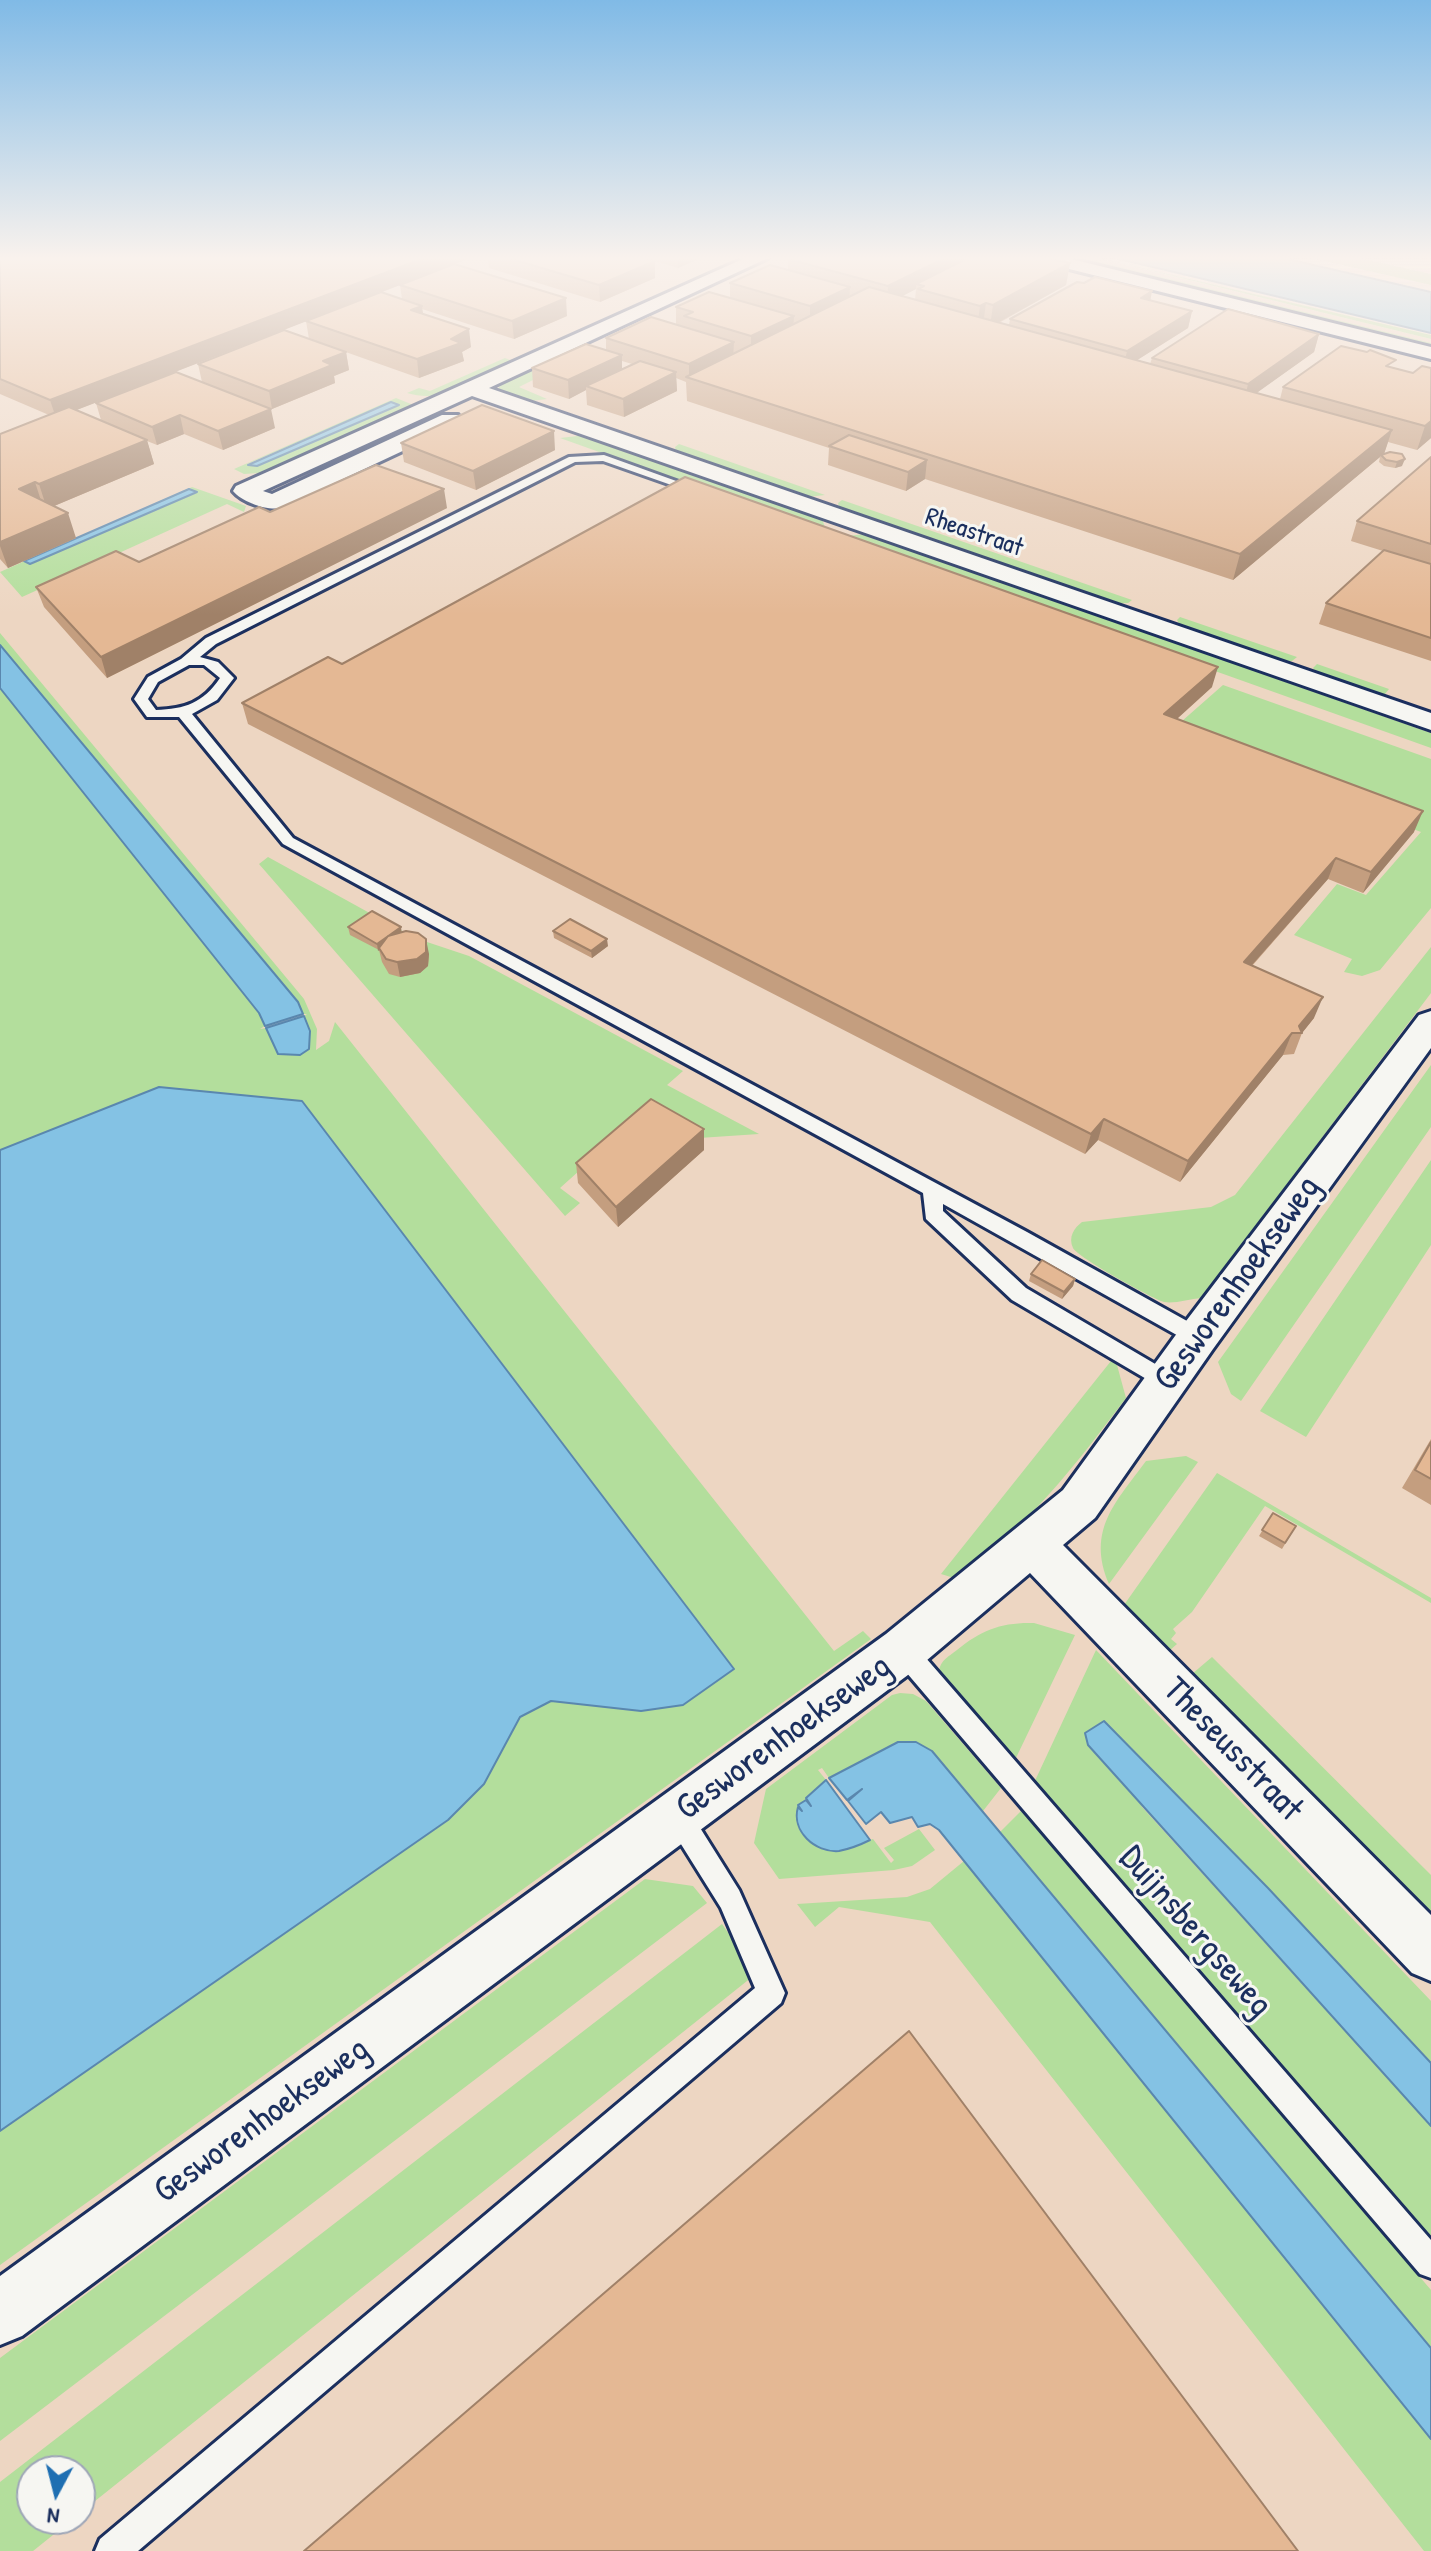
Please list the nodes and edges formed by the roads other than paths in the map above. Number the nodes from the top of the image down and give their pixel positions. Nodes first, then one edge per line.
1 (497, 377) edge
2 (471, 389) junction
3 (498, 398) junction
4 (708, 495) edge
5 (184, 662) junction
6 (184, 714) junction
7 (1431, 722) edge
8 (1431, 1023) edge
9 (933, 1192) junction
10 (1198, 1337) junction
11 (1167, 1381) junction
12 (1033, 1545) junction
13 (903, 1650) junction
14 (678, 1816) junction
15 (1431, 1954) edge
16 (1431, 2263) edge
17 (0, 2314) edge
18 (112, 2551) edge

1 - 2 street
2 - 3 street, Rheastraat
2 - 3 street
3 - 7 street, Rheastraat
4 - 5 lane
5 - 6 lane
5 - 6 lane
6 - 9 lane
8 - 10 street, Gesworenhoekseweg
9 - 10 lane
9 - 11 lane
10 - 11 street, Gesworenhoekseweg
11 - 12 street, Gesworenhoekseweg
12 - 13 street, Gesworenhoekseweg
12 - 15 street, Theseusstraat
13 - 14 street, Gesworenhoekseweg
13 - 16 lane, Duijnsbergseweg
14 - 17 street, Gesworenhoekseweg
14 - 18 lane

